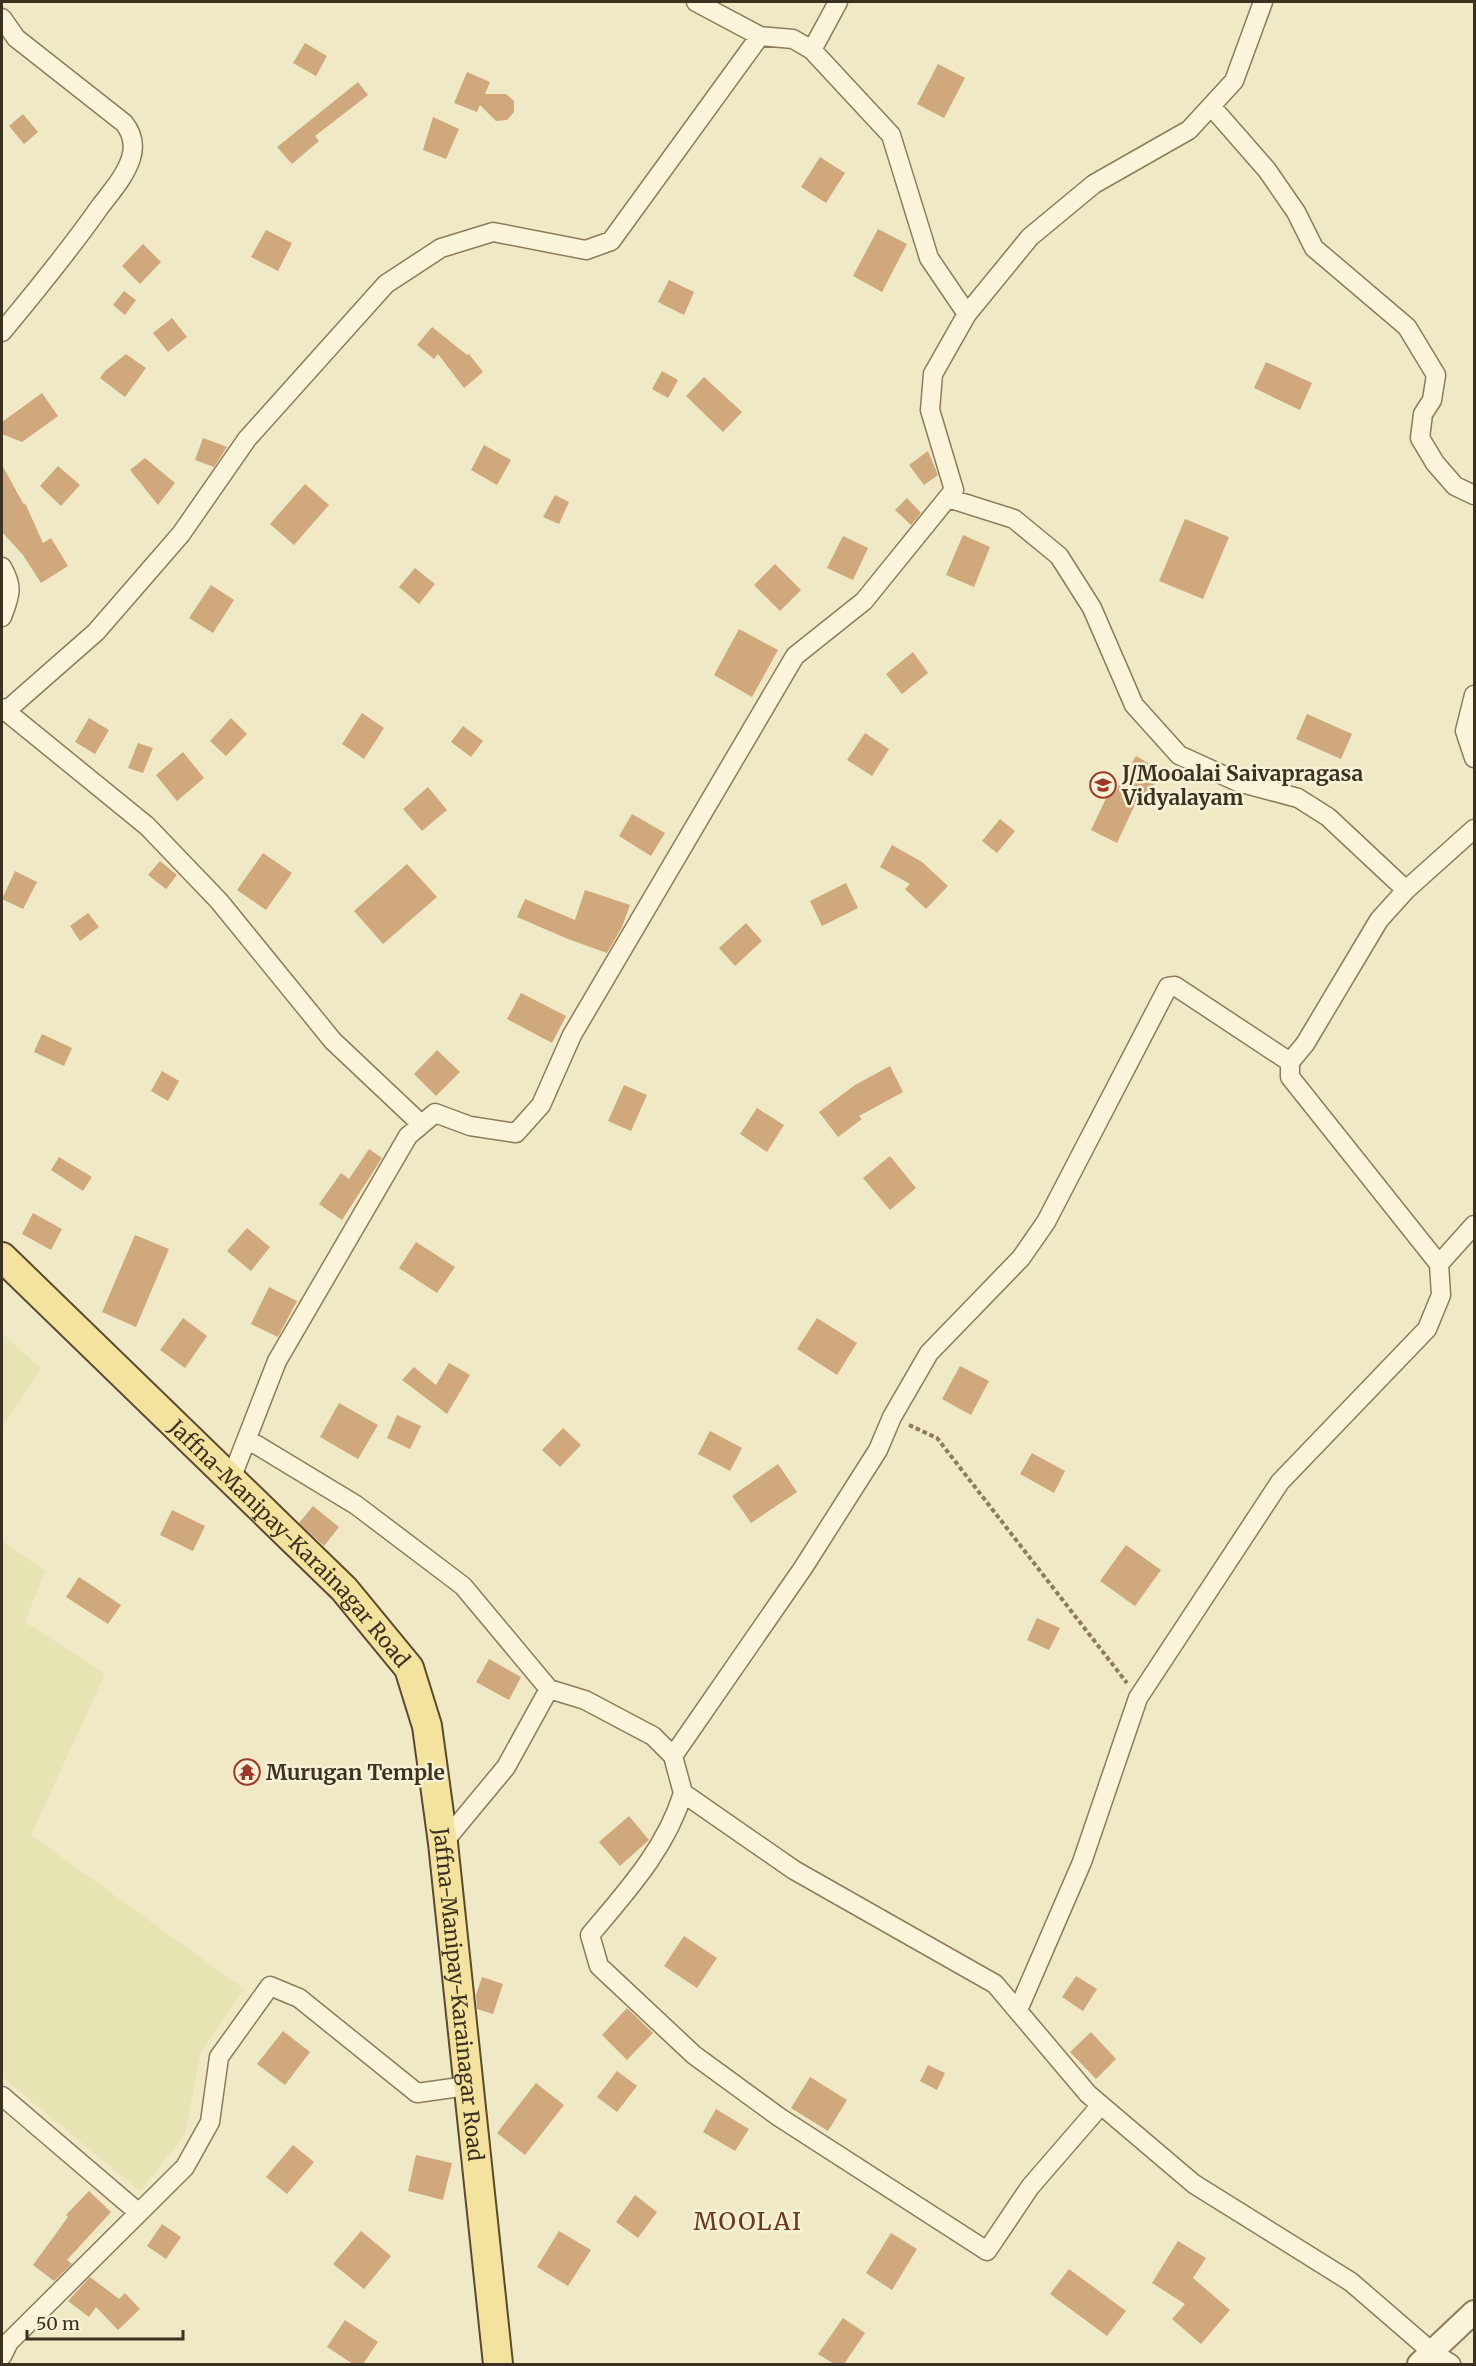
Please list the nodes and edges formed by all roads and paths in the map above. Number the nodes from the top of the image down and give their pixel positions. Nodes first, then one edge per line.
1 (696, 2) edge
2 (838, 2) edge
3 (1263, 2) edge
4 (2, 18) edge
5 (760, 36) junction
6 (812, 50) junction
7 (1211, 106) junction
8 (967, 314) junction
9 (2, 332) edge
10 (1474, 495) edge
11 (948, 498) junction
12 (2, 567) edge
13 (2, 617) edge
14 (1474, 695) edge
15 (4, 710) edge
16 (1474, 758) edge
17 (1474, 829) edge
18 (1406, 890) junction
19 (1290, 1062) junction
20 (422, 1124) junction
21 (1474, 1225) edge
22 (2, 1257) edge
23 (1439, 1264) junction
24 (892, 1417) junction
25 (247, 1439) junction
26 (231, 1479) junction
27 (549, 1689) junction
28 (1138, 1698) junction
29 (673, 1756) junction
30 (683, 1793) junction
31 (443, 1843) junction
32 (1018, 2010) junction
33 (467, 2086) junction
34 (2, 2096) edge
35 (1101, 2105) junction
36 (139, 2213) junction
37 (1474, 2312) edge
38 (2, 2356) edge
39 (1425, 2358) edge
40 (498, 2364) edge
41 (1451, 2364) edge

1 - 5 street
2 - 6 street
3 - 7 street
4 - 9 street
5 - 6 street
5 - 15 street
6 - 8 street
7 - 8 street
7 - 10 street
8 - 11 street
11 - 18 street
11 - 20 street
12 - 13 street
14 - 16 street
15 - 20 street
17 - 18 street
18 - 19 street
19 - 23 street
19 - 24 street
20 - 25 street
21 - 23 street
22 - 26 main road, Jaffna-Manipay-Karainagar Road
23 - 28 street
24 - 28 path
24 - 29 street
25 - 26 street
25 - 27 street
26 - 31 main road, Jaffna-Manipay-Karainagar Road
27 - 29 street
27 - 31 street
28 - 32 street
29 - 30 street
30 - 32 street
30 - 35 street
31 - 33 main road, Jaffna-Manipay-Karainagar Road
32 - 35 street
33 - 36 street
33 - 40 main road, Jaffna-Manipay-Karainagar Road
34 - 36 street
35 - 39 street
36 - 38 street
37 - 39 street
39 - 41 street

